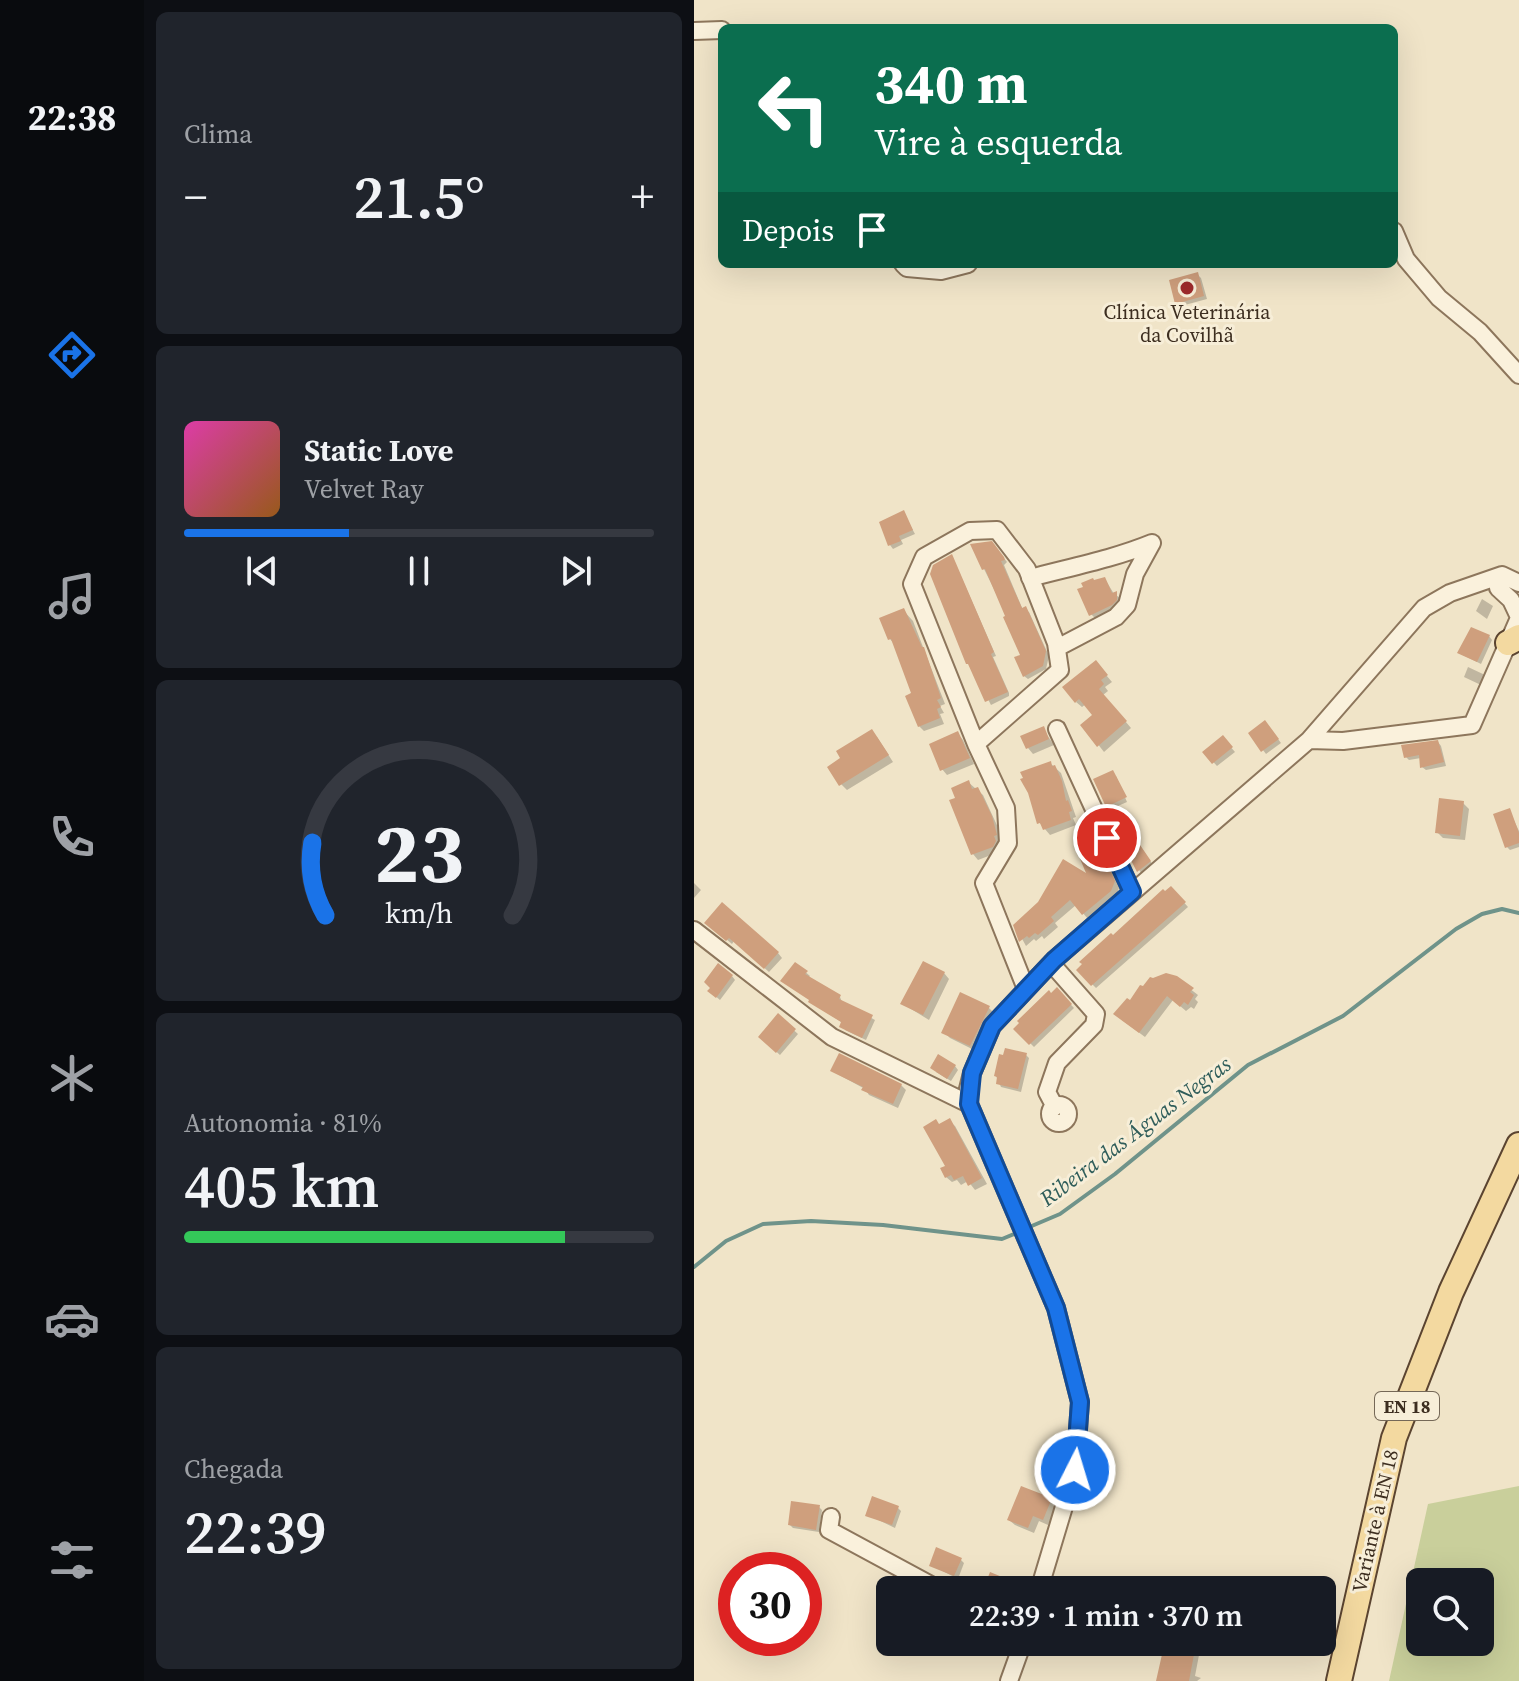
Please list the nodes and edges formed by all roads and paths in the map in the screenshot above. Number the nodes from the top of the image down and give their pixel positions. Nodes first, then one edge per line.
1 (718, 30) edge
2 (694, 31) edge
3 (1398, 240) edge
4 (907, 268) edge
5 (953, 268) edge
6 (1519, 375) edge
7 (1519, 569) edge
8 (1030, 578) junction
9 (1500, 581) junction
10 (1519, 585) edge
11 (1519, 618) edge
12 (1514, 640) edge
13 (1057, 648) junction
14 (1057, 729) dead end
15 (1309, 740) junction
16 (976, 744) junction
17 (1132, 892) junction
18 (694, 930) edge
19 (1051, 963) junction
20 (1026, 989) junction
21 (969, 1104) junction
22 (1055, 1107) dead end
23 (1519, 1145) edge
24 (831, 1517) dead end
25 (914, 1576) edge
26 (1043, 1576) edge
27 (1018, 1656) edge
28 (1009, 1681) edge
29 (1339, 1681) edge

1 - 2 street
3 - 6 street
4 - 5 street
7 - 9 street
8 - 13 street
8 - 13 street
8 - 16 street
9 - 10 street
9 - 11 street
9 - 15 street
11 - 12 street
12 - 15 street
13 - 16 street
14 - 17 street
15 - 17 street
16 - 20 street
17 - 19 street
18 - 21 street
19 - 20 street
19 - 22 street
20 - 21 street
21 - 26 street
23 - 29 main road, Variante à EN 18 / EN 18
24 - 25 street
27 - 28 street

